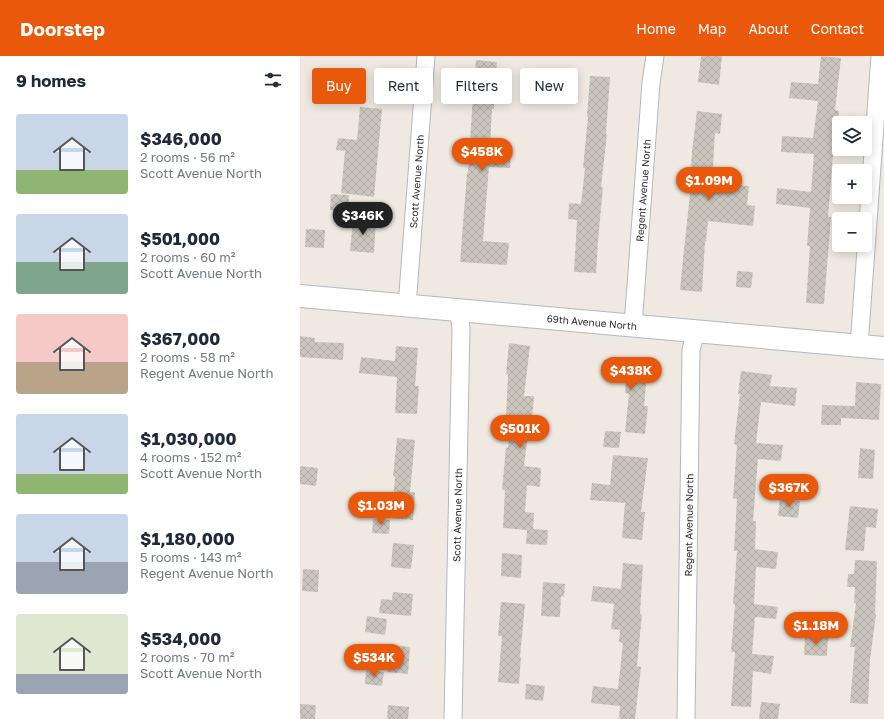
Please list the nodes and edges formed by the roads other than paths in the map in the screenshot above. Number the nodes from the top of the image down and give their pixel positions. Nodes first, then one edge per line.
1 (426, 56) edge
2 (655, 56) edge
3 (880, 56) edge
4 (300, 296) edge
5 (407, 306) junction
6 (459, 311) junction
7 (633, 326) junction
8 (696, 331) junction
9 (859, 346) junction
10 (884, 348) edge
11 (453, 719) edge
12 (686, 719) edge

1 - 5 street, Scott Avenue North
2 - 7 street, Regent Avenue North
3 - 9 street
4 - 5 street, 69th Avenue North
5 - 6 street, 69th Avenue North
6 - 7 street, 69th Avenue North
6 - 11 street, Scott Avenue North
7 - 8 street, 69th Avenue North
8 - 9 street, 69th Avenue North
8 - 12 street, Regent Avenue North
9 - 10 street, 69th Avenue North

